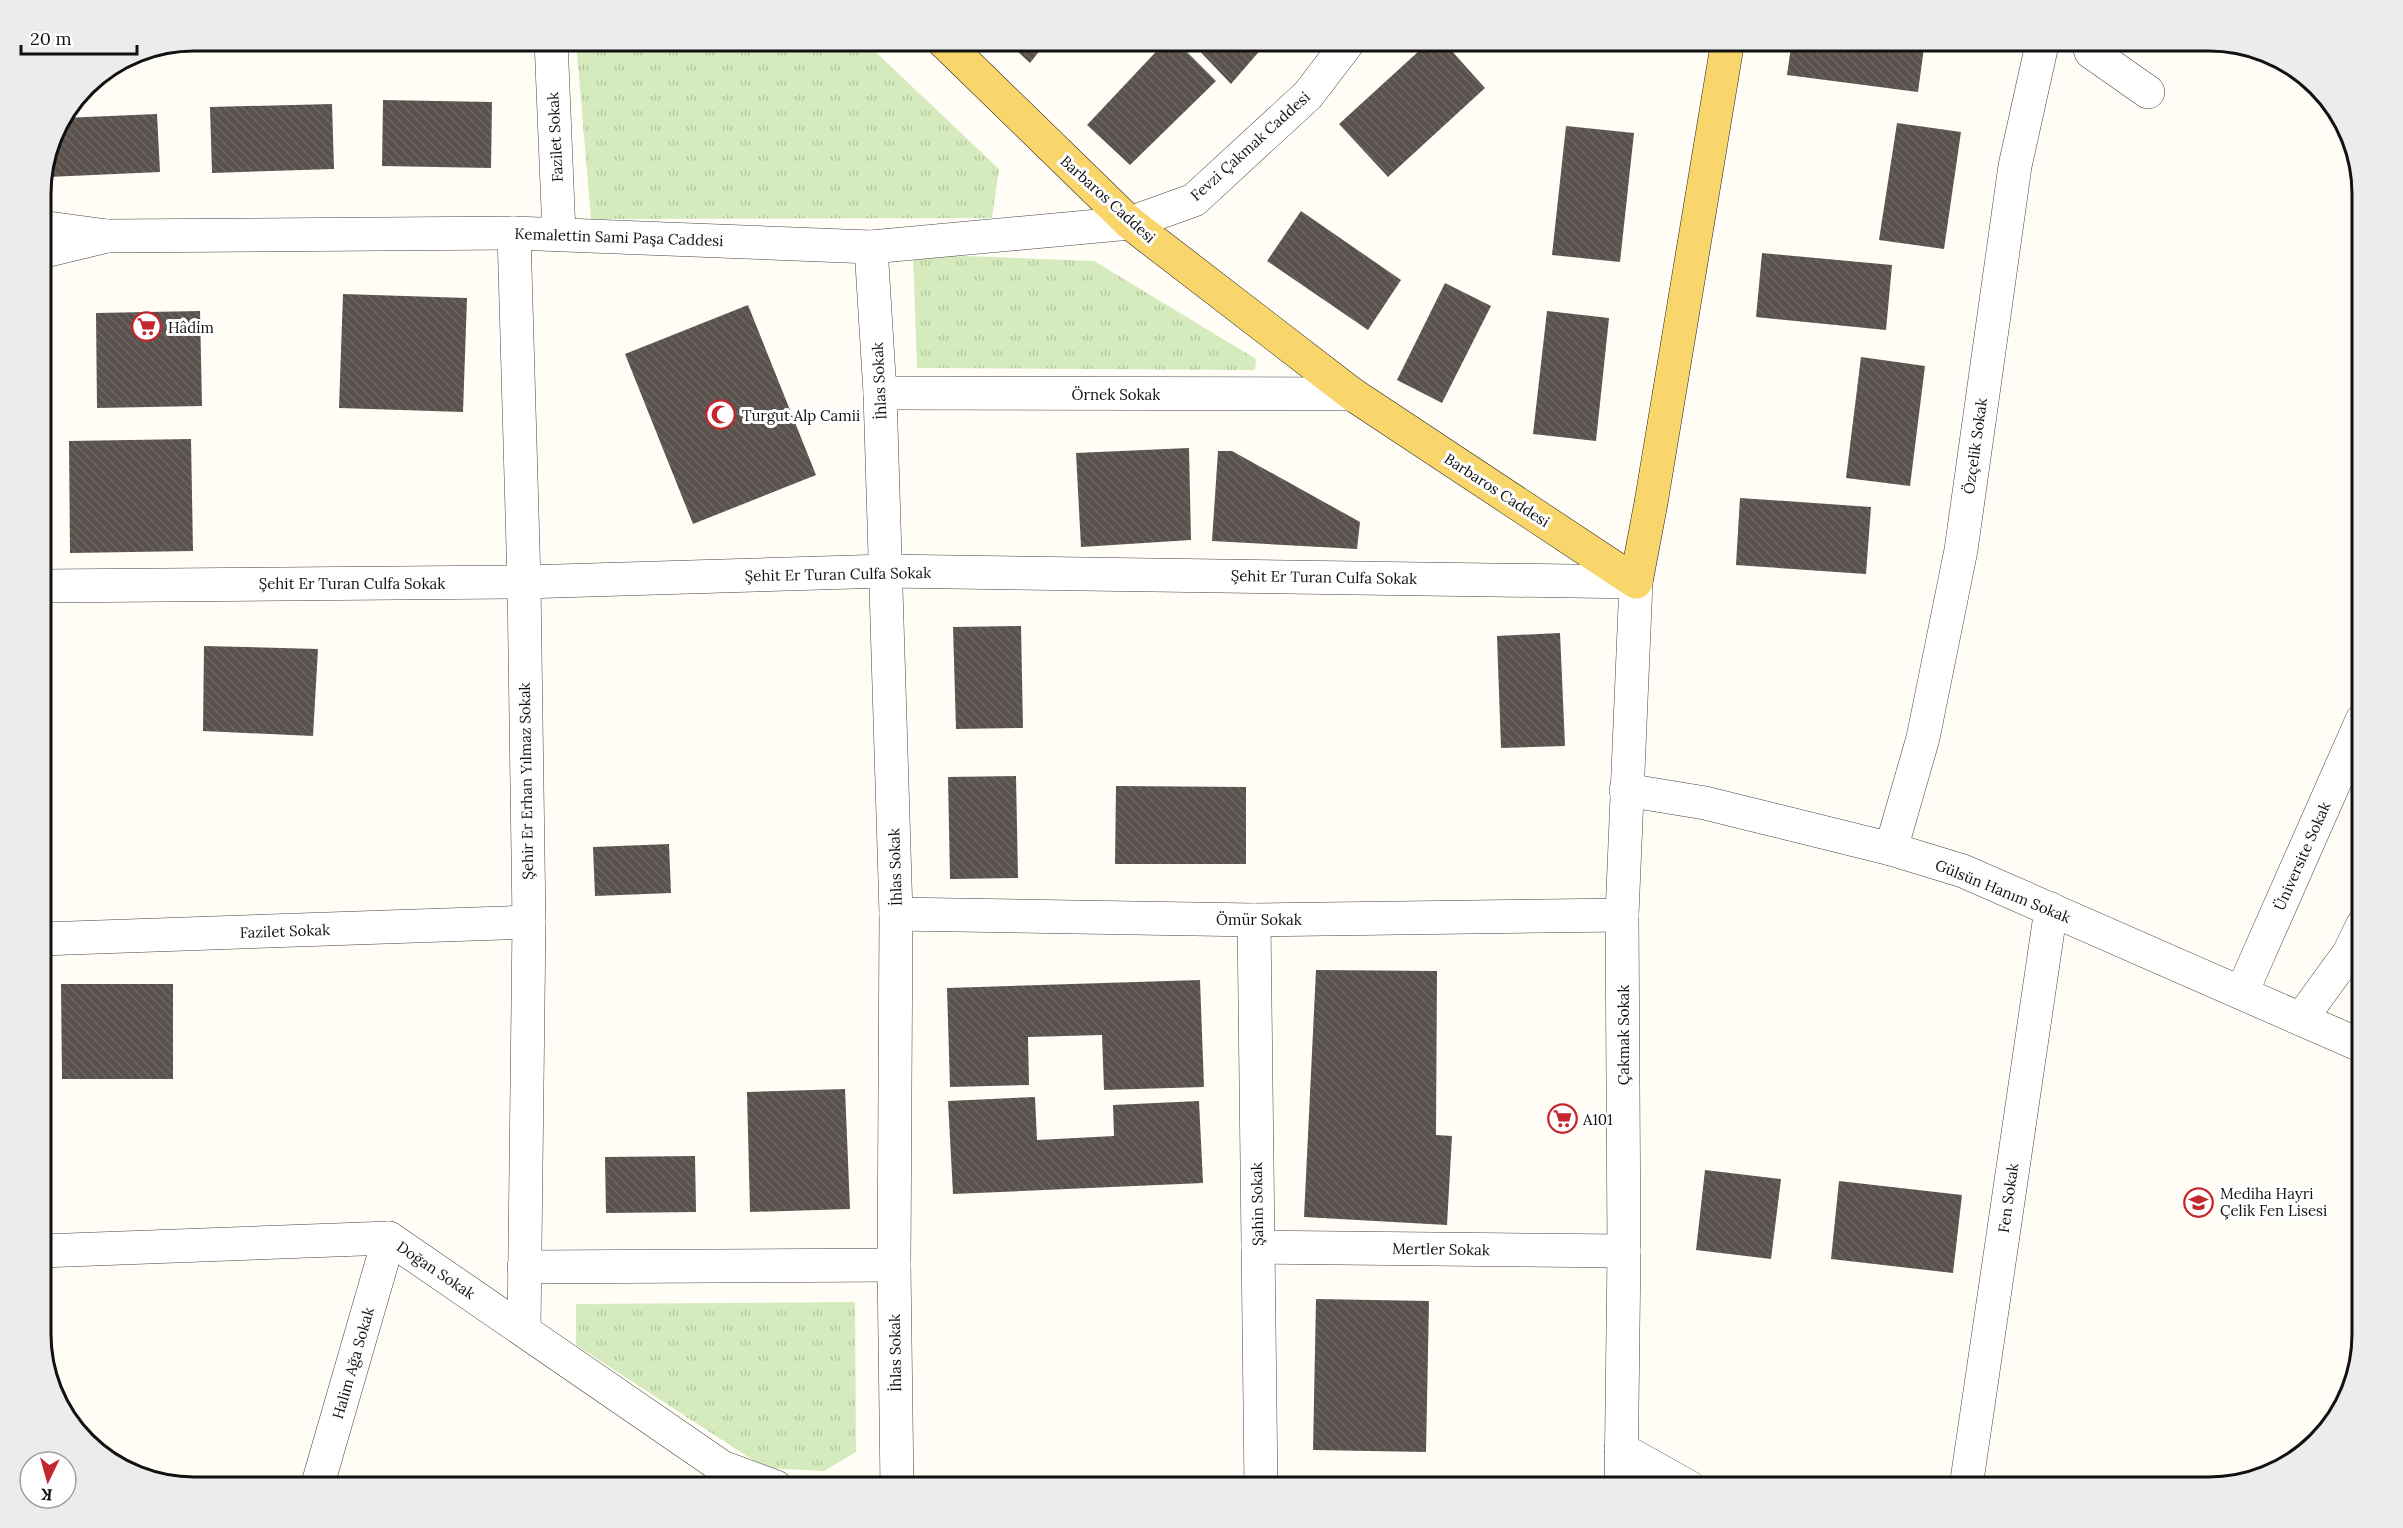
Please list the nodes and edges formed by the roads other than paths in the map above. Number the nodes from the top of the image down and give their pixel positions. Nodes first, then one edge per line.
1 (551, 51) edge
2 (953, 51) edge
3 (1342, 51) edge
4 (1726, 51) edge
5 (2041, 51) edge
6 (2091, 51) edge
7 (2148, 92) dead end
8 (1130, 223) junction
9 (51, 228) edge
10 (514, 233) junction
11 (559, 234) junction
12 (107, 236) junction
13 (871, 247) junction
14 (51, 250) edge
15 (880, 393) junction
16 (1352, 394) junction
17 (886, 571) junction
18 (524, 582) junction
19 (1636, 582) junction
20 (51, 586) edge
21 (2352, 743) edge
22 (1626, 790) junction
23 (1891, 849) junction
24 (2051, 909) junction
25 (896, 914) junction
26 (1622, 915) junction
27 (1254, 920) junction
28 (529, 922) junction
29 (51, 939) edge
30 (2352, 946) edge
31 (2242, 992) junction
32 (2301, 1019) junction
33 (2352, 1042) edge
34 (389, 1238) junction
35 (1258, 1247) junction
36 (51, 1251) edge
37 (1624, 1251) junction
38 (894, 1265) junction
39 (524, 1267) junction
40 (524, 1330) junction
41 (1621, 1449) junction
42 (320, 1477) edge
43 (720, 1477) edge
44 (897, 1477) edge
45 (1262, 1477) edge
46 (1621, 1477) edge
47 (1670, 1477) edge
48 (1968, 1477) edge

1 - 11 street, Fazilet Sokak
2 - 8 main road, Barbaros Caddesi
3 - 8 street, Fevzi Çakmak Caddesi
4 - 19 main road
5 - 23 street, Özçelik Sokak
6 - 7 street
8 - 13 street, Kemalettin Sami Paşa Caddesi
8 - 16 main road, Barbaros Caddesi
9 - 12 street
10 - 11 street, Kemalettin Sami Paşa Caddesi
10 - 12 street, Kemalettin Sami Paşa Caddesi
10 - 18 street, Şehir Er Erhan Yılmaz Sokak
11 - 13 street, Kemalettin Sami Paşa Caddesi
12 - 14 street
13 - 15 street, İhlas Sokak
15 - 16 street, Örnek Sokak
15 - 17 street, İhlas Sokak
16 - 19 main road, Barbaros Caddesi
17 - 18 street, Şehit Er Turan Culfa Sokak
17 - 19 street, Şehit Er Turan Culfa Sokak
17 - 25 street, İhlas Sokak
18 - 20 street, Şehit Er Turan Culfa Sokak
18 - 28 street, Şehir Er Erhan Yılmaz Sokak
19 - 22 street, Çakmak Sokak
21 - 31 street, Üniversite Sokak
22 - 23 street, Gülsün Hanım Sokak
22 - 26 street, Çakmak Sokak
23 - 24 street, Gülsün Hanım Sokak
24 - 31 street, Gülsün Hanım Sokak
24 - 48 street, Fen Sokak
25 - 27 street, Ömür Sokak
25 - 38 street, İhlas Sokak
26 - 27 street, Ömür Sokak
26 - 37 street, Çakmak Sokak
27 - 35 street, Şahin Sokak
28 - 29 street, Fazilet Sokak
28 - 39 street, Şehir Er Erhan Yılmaz Sokak
30 - 32 street
31 - 32 street, Gülsün Hanım Sokak
32 - 33 street, Gülsün Hanım Sokak
34 - 36 street, Doğan Sokak
34 - 40 street, Doğan Sokak
34 - 42 street, Halim Ağa Sokak
35 - 37 street, Mertler Sokak
35 - 45 street, Şahin Sokak
37 - 41 street, Çakmak Sokak
38 - 39 street
38 - 44 street, İhlas Sokak
39 - 40 street, Şehir Er Erhan Yılmaz Sokak
40 - 43 street, Doğan Sokak
41 - 46 street, Çakmak Sokak
41 - 47 street

